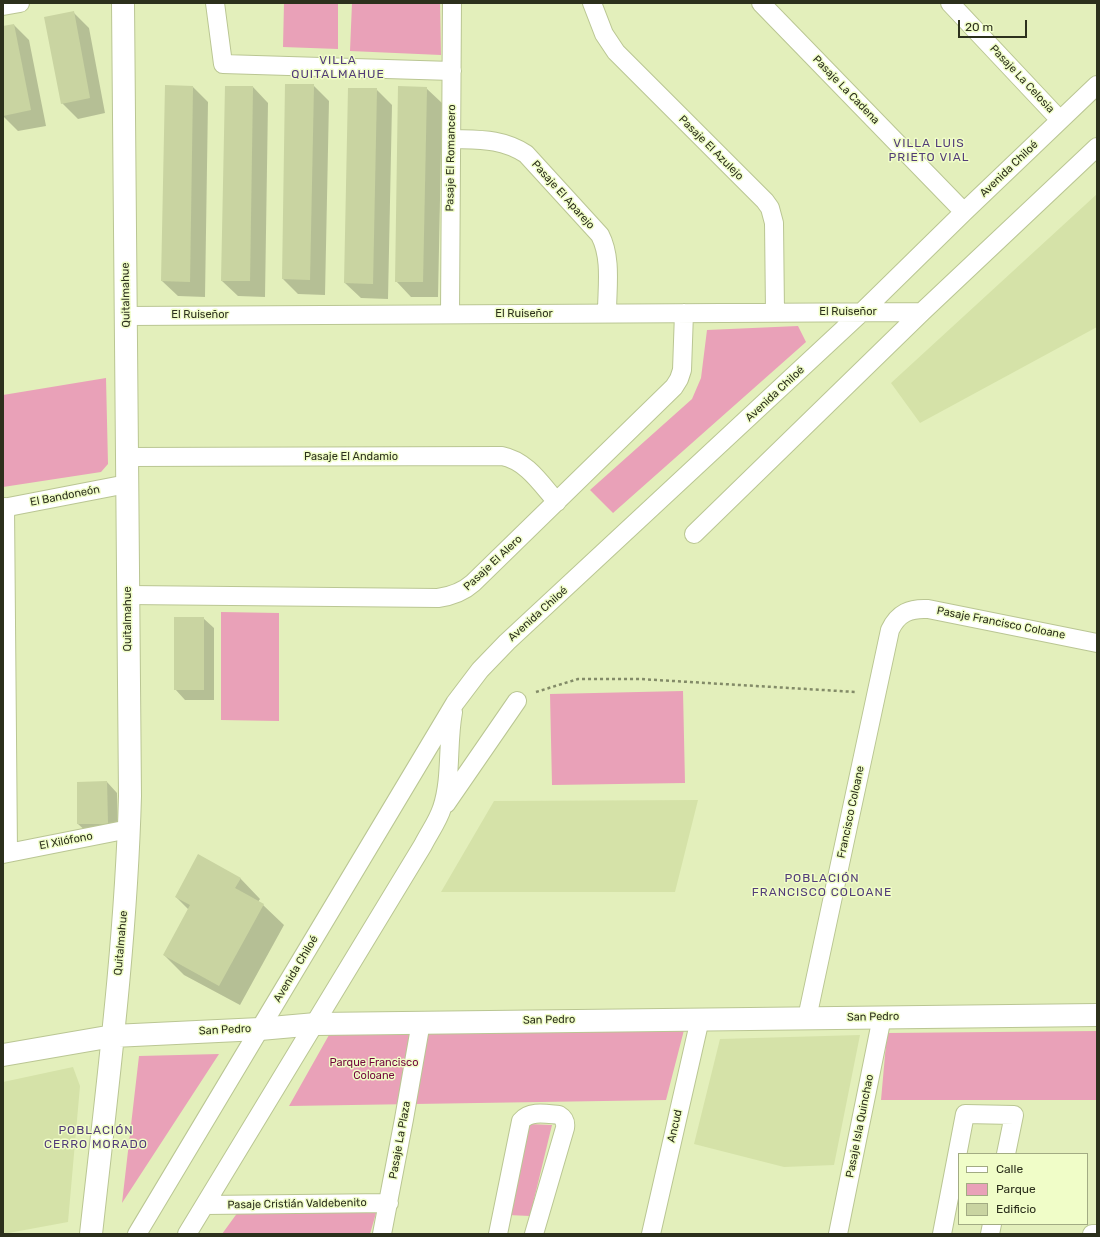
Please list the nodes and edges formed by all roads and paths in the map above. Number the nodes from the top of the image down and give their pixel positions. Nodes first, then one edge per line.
1 (20, 3) edge
2 (123, 3) edge
3 (215, 3) edge
4 (592, 3) edge
5 (761, 3) edge
6 (950, 3) edge
7 (455, 4) edge
8 (3, 6) edge
9 (452, 71) junction
10 (1097, 85) edge
11 (1060, 120) junction
12 (451, 139) junction
13 (1097, 148) edge
14 (964, 212) junction
15 (775, 312) junction
16 (862, 312) junction
17 (922, 312) junction
18 (607, 313) junction
19 (684, 313) junction
20 (450, 314) junction
21 (126, 316) junction
22 (127, 457) junction
23 (127, 484) junction
24 (556, 502) junction
25 (4, 508) edge
26 (694, 534) dead end
27 (128, 595) junction
28 (904, 612) joint
29 (1097, 643) edge
30 (877, 694) junction
31 (517, 702) joint
32 (455, 703) junction
33 (442, 809) junction
34 (129, 829) junction
35 (5, 853) edge
36 (1097, 1015) edge
37 (882, 1017) junction
38 (808, 1018) junction
39 (700, 1019) junction
40 (421, 1022) junction
41 (316, 1024) junction
42 (260, 1029) junction
43 (113, 1036) junction
44 (3, 1055) edge
45 (958, 1153) edge
46 (1006, 1153) edge
47 (958, 1154) edge
48 (389, 1203) junction
49 (205, 1205) junction
50 (91, 1234) edge
51 (137, 1234) edge
52 (187, 1234) edge
53 (382, 1234) edge
54 (498, 1234) edge
55 (534, 1234) edge
56 (650, 1234) edge
57 (838, 1234) edge
58 (942, 1234) edge
59 (1092, 1234) edge
60 (1097, 1234) edge

1 - 8 street
2 - 21 street, Quitalmahue
3 - 9 street
4 - 15 street, Pasaje El Azulejo
5 - 14 street, Pasaje La Cadena
6 - 11 street, Pasaje La Celosia
7 - 9 street, Pasaje El Romancero
9 - 12 street, Pasaje El Romancero
10 - 11 street, Avenida Chiloé
11 - 14 street, Avenida Chiloé
12 - 18 street, Pasaje El Aparejo
12 - 20 street, Pasaje El Romancero
13 - 17 street
14 - 16 street, Avenida Chiloé
15 - 16 street, El Ruiseñor
15 - 19 street, El Ruiseñor
16 - 17 street, El Ruiseñor
16 - 32 street, Avenida Chiloé
17 - 26 street
18 - 19 street, El Ruiseñor
18 - 20 street, El Ruiseñor
19 - 24 street, Pasaje El Alero
20 - 21 street, El Ruiseñor
21 - 22 street, Quitalmahue
22 - 23 street, Quitalmahue
22 - 24 street, Pasaje El Andamio
23 - 25 street, El Bandoneón
23 - 27 street, Quitalmahue
24 - 27 street, Pasaje El Alero
25 - 35 street
27 - 34 street, Quitalmahue
28 - 29 street, Pasaje Francisco Coloane
28 - 30 street, Francisco Coloane
30 - 31 path
30 - 38 street, Francisco Coloane
31 - 33 street
32 - 33 street, Avenida Chiloé
32 - 42 street, Avenida Chiloé
33 - 41 street, Avenida Chiloé
34 - 35 street, El Xilófono
34 - 43 street, Quitalmahue
36 - 37 street, San Pedro
37 - 38 street, San Pedro
37 - 57 street, Pasaje Isla Quinchao
38 - 39 street, San Pedro
39 - 40 street, San Pedro
39 - 56 street, Ancud
40 - 41 street, San Pedro
40 - 48 street, Pasaje La Plaza
41 - 42 street, San Pedro
41 - 49 street, Avenida Chiloé
42 - 43 street, San Pedro
42 - 51 street, Avenida Chiloé
43 - 44 street, San Pedro
43 - 50 street, Quitalmahue
45 - 46 street
47 - 58 street
48 - 49 street, Pasaje Cristián Valdebenito
48 - 53 street, Pasaje La Plaza
49 - 52 street, Avenida Chiloé
54 - 55 street
59 - 60 street

